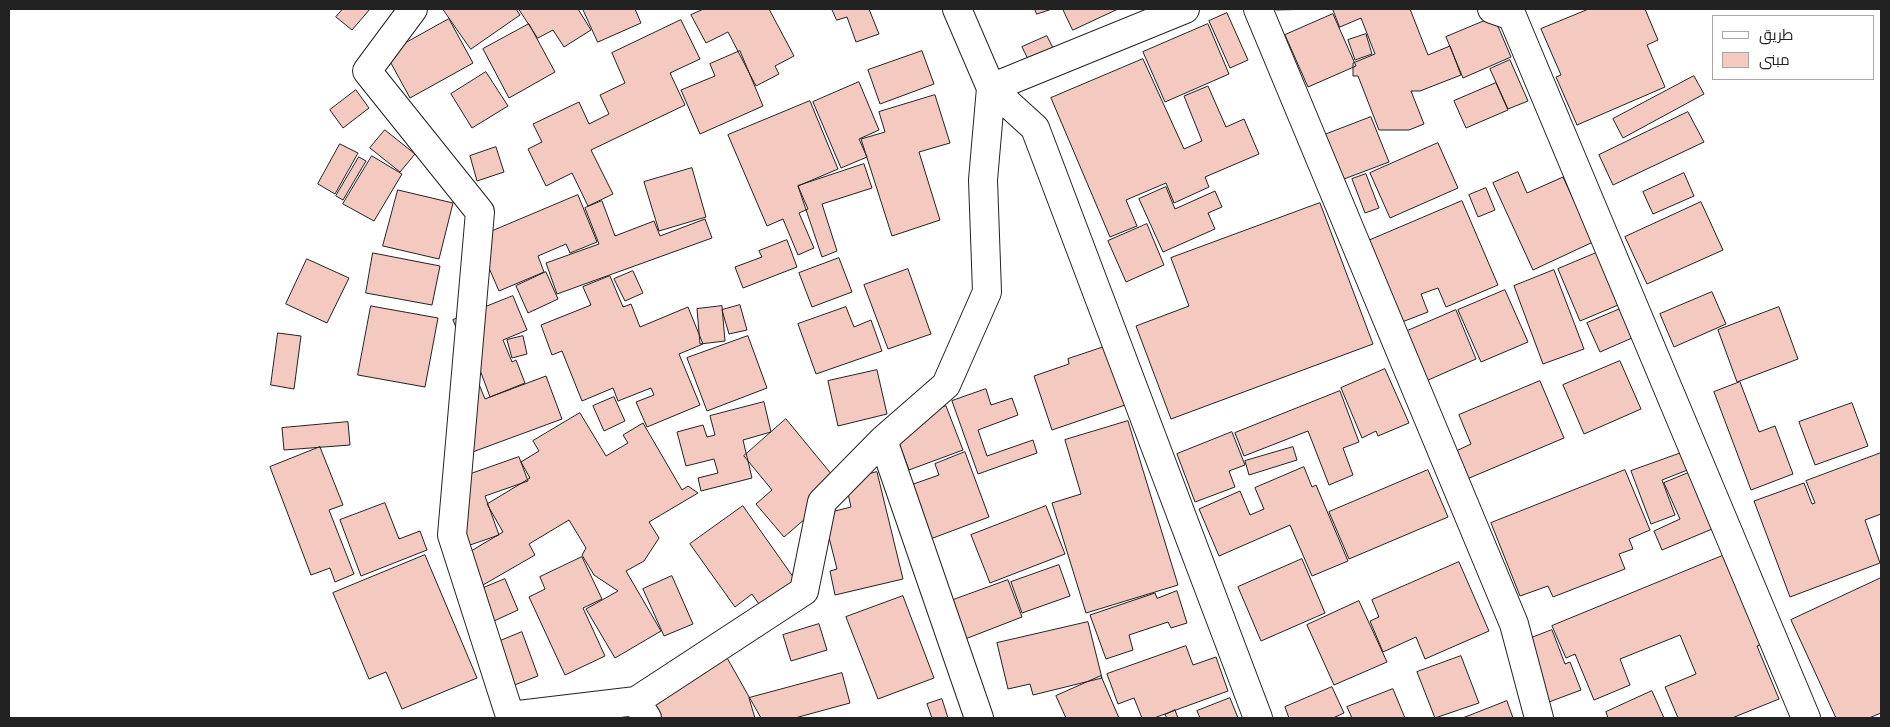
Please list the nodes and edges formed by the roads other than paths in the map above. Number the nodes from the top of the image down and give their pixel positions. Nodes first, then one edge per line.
1 (414, 9) edge
2 (957, 9) edge
3 (1185, 9) edge
4 (1258, 9) edge
5 (1512, 11) edge
6 (991, 88) junction
7 (883, 440) junction
8 (642, 710) edge
9 (979, 718) edge
10 (1258, 718) edge
11 (1539, 718) edge
12 (1806, 718) edge

1 - 8 street
2 - 6 street
3 - 6 street
4 - 11 street
5 - 12 street
6 - 7 street
6 - 10 street
7 - 8 street
7 - 9 street

